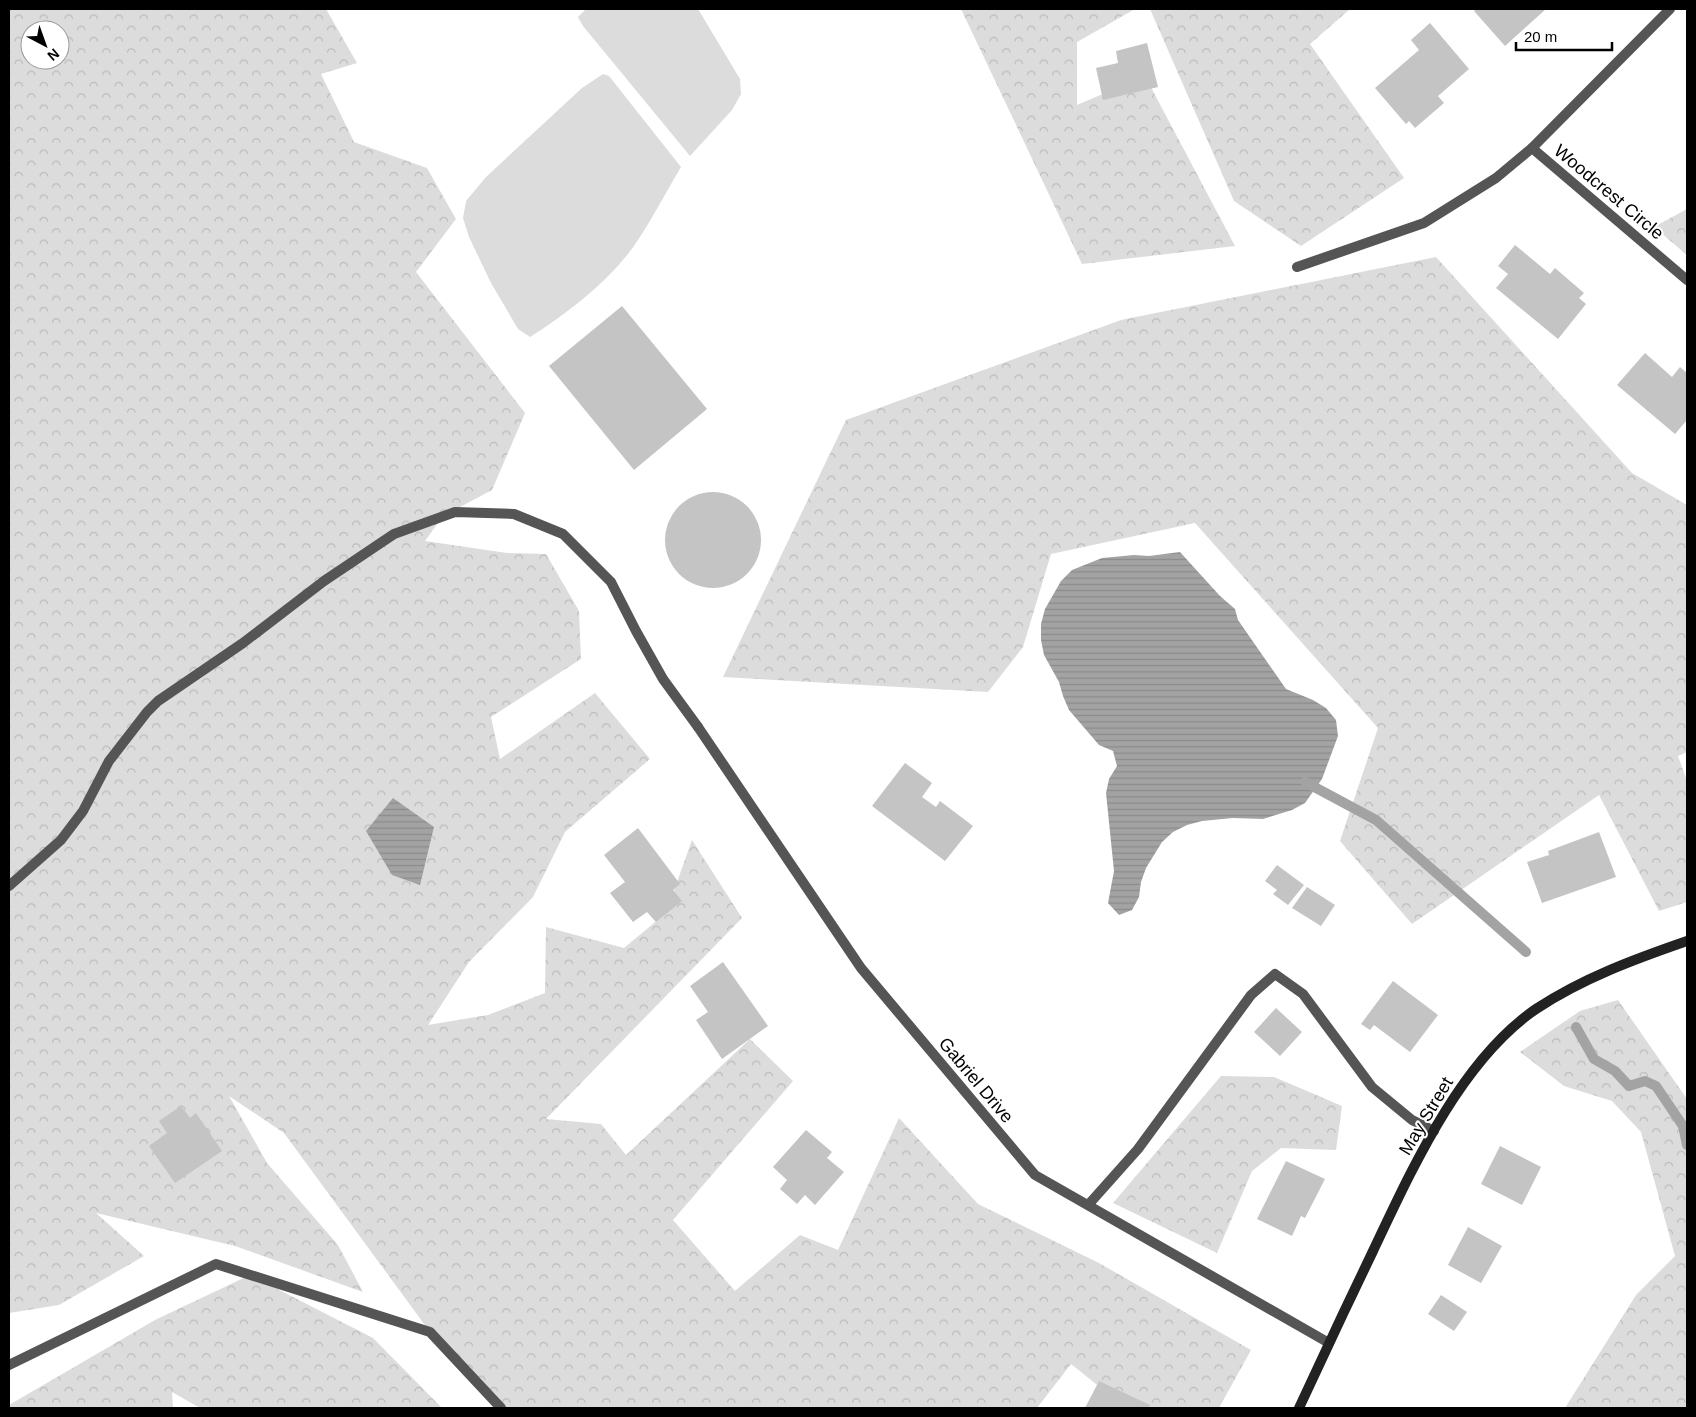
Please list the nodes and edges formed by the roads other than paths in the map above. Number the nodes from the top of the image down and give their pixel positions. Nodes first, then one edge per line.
1 (1670, 9) edge
2 (1532, 148) junction
3 (1297, 267) dead end
4 (1687, 280) edge
5 (9, 886) edge
6 (1687, 940) edge
7 (1434, 1131) junction
8 (1089, 1204) junction
9 (1329, 1343) junction
10 (9, 1365) edge
11 (501, 1408) edge
12 (1299, 1408) edge

1 - 2 street
2 - 3 street
2 - 4 street, Woodcrest Circle
5 - 8 street, Gabriel Drive
6 - 7 street, May Street
7 - 8 street
7 - 9 street, May Street
8 - 9 street, Gabriel Drive
9 - 12 street, May Street
10 - 11 street

